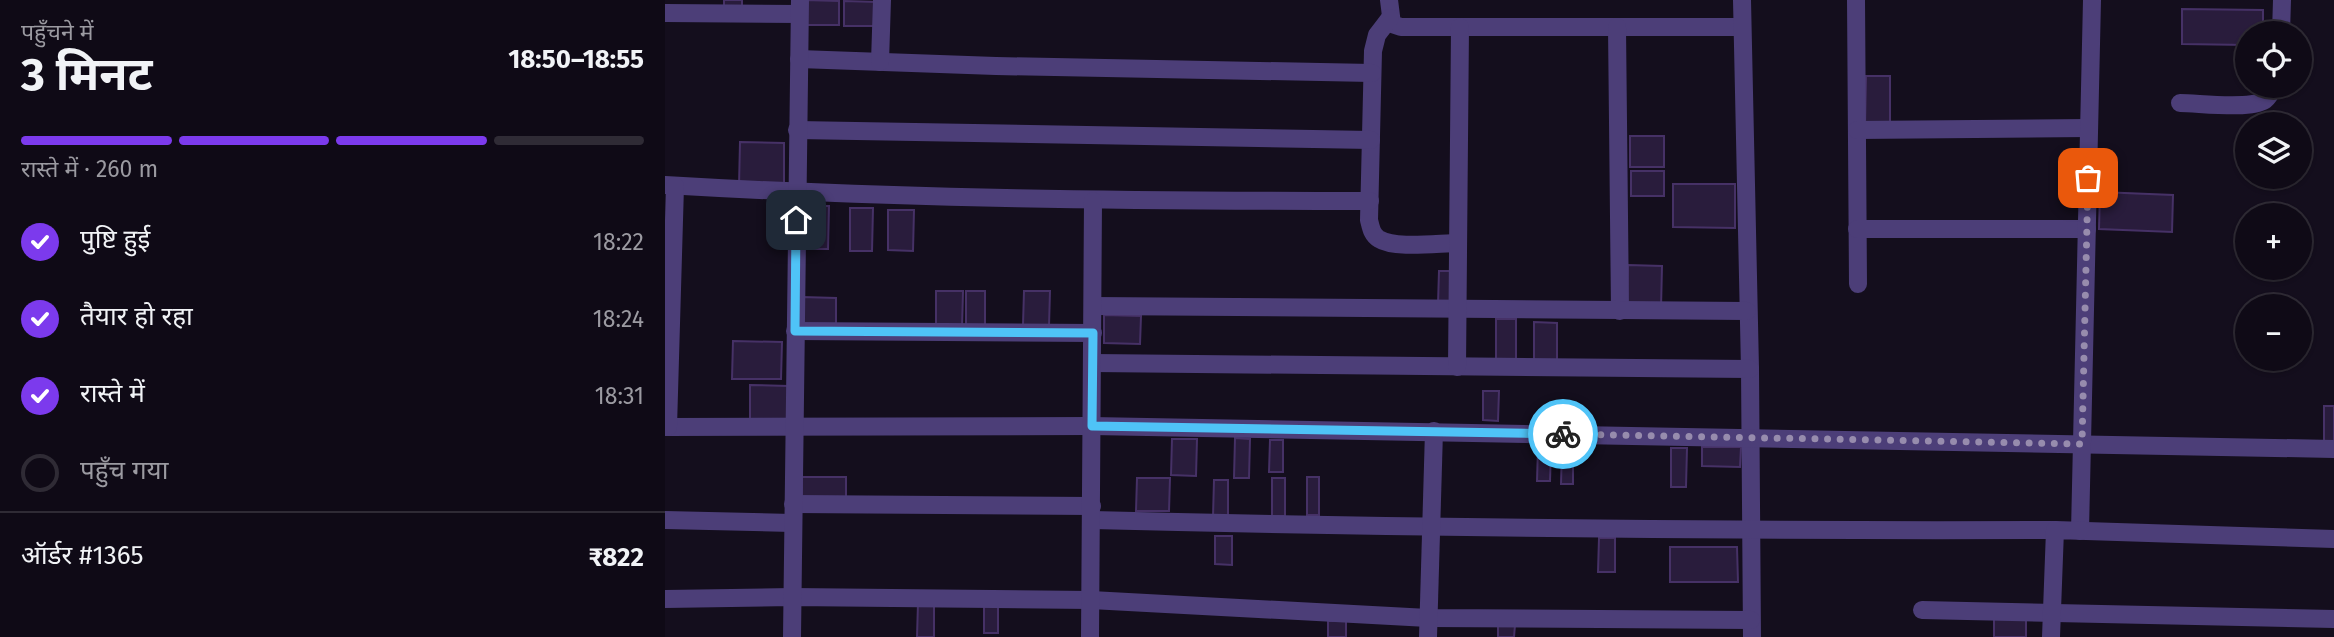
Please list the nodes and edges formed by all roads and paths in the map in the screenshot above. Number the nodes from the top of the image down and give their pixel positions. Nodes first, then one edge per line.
1 (882, 0) edge
2 (1389, 0) edge
3 (1742, 0) edge
4 (1856, 0) edge
5 (2092, 0) edge
6 (2281, 0) edge
7 (800, 7) edge
8 (665, 13) edge
9 (1390, 18) junction
10 (2281, 21) edge
11 (1460, 27) junction
12 (1617, 27) junction
13 (1742, 27) junction
14 (799, 60) junction
15 (880, 62) junction
16 (1373, 73) junction
17 (2268, 98) edge
18 (2180, 103) dead end
19 (2089, 128) junction
20 (797, 130) junction
21 (1857, 130) junction
22 (1371, 139) junction
23 (670, 186) edge
24 (796, 193) junction
25 (1093, 201) junction
26 (1370, 201) junction
27 (1857, 229) junction
28 (2087, 229) junction
29 (1458, 243) junction
30 (669, 279) edge
31 (1858, 284) dead end
32 (1093, 306) junction
33 (1458, 310) junction
34 (1620, 311) junction
35 (1747, 311) junction
36 (795, 331) junction
37 (1093, 333) junction
38 (1093, 363) junction
39 (1457, 367) junction
40 (1750, 369) junction
41 (1092, 426) junction
42 (667, 427) edge
43 (795, 427) junction
44 (1434, 431) junction
45 (1750, 438) junction
46 (2082, 444) junction
47 (2334, 449) edge
48 (793, 504) junction
49 (1092, 513) junction
50 (665, 520) edge
51 (792, 523) junction
52 (1430, 528) junction
53 (2055, 530) junction
54 (1752, 531) junction
55 (2080, 531) junction
56 (2334, 539) edge
57 (792, 597) junction
58 (665, 599) edge
59 (1091, 600) junction
60 (1922, 610) dead end
61 (2052, 613) junction
62 (1428, 618) junction
63 (2334, 619) edge
64 (1752, 628) edge
65 (792, 637) edge
66 (1090, 637) edge
67 (1428, 637) edge
68 (2051, 637) edge

1 - 15 street
2 - 9 street
3 - 13 street
4 - 21 street
5 - 19 street
6 - 10 street
7 - 8 street
7 - 14 street
9 - 11 street
9 - 16 street
11 - 12 street
11 - 29 street
12 - 13 street
12 - 34 street
13 - 35 street
14 - 15 street
14 - 20 street
15 - 16 street
16 - 22 street
17 - 18 street
19 - 21 street
19 - 28 street
20 - 22 street
20 - 24 street
21 - 27 street
22 - 26 street
23 - 24 street
23 - 30 street
24 - 25 street
24 - 36 street
25 - 26 street
25 - 32 street
26 - 29 street
27 - 28 street
27 - 31 street
28 - 46 street
29 - 33 street
30 - 42 street
32 - 33 street
32 - 37 street
33 - 34 street
33 - 39 street
34 - 35 street
35 - 40 street
36 - 37 street
36 - 43 street
37 - 38 street
38 - 39 street
38 - 41 street
39 - 40 street
40 - 45 street
41 - 43 street
41 - 44 street
41 - 49 street
42 - 43 street
43 - 48 street
44 - 45 street
44 - 52 street
45 - 46 street
45 - 54 street
46 - 47 street
46 - 55 street
48 - 49 street
48 - 51 street
49 - 52 street
49 - 59 street
50 - 51 street
51 - 57 street
52 - 54 street
52 - 62 street
53 - 54 street
53 - 55 street
53 - 61 street
54 - 64 street
55 - 56 street
57 - 58 street
57 - 59 street
57 - 65 street
59 - 62 street
59 - 66 street
60 - 61 street
61 - 63 street
61 - 68 street
62 - 64 street
62 - 67 street

